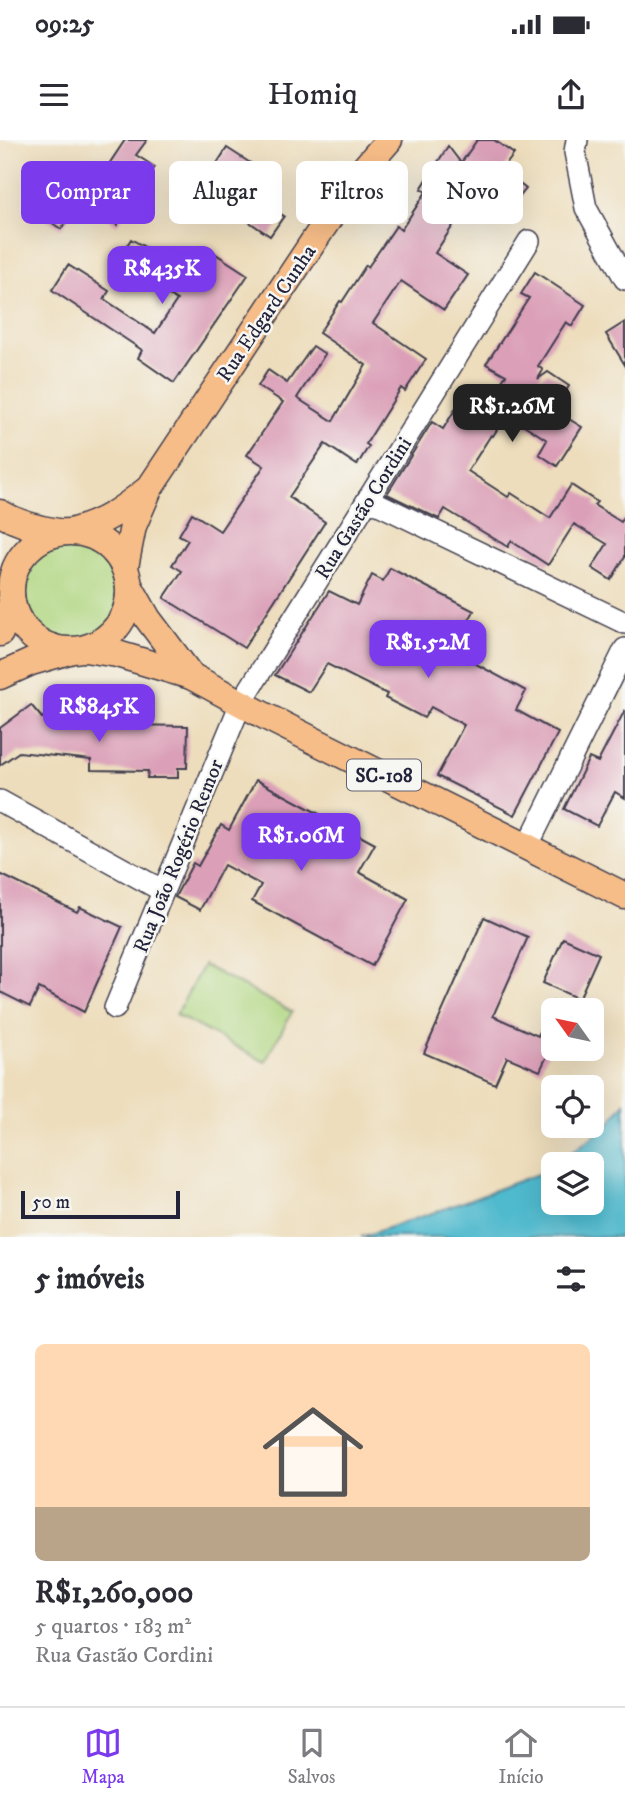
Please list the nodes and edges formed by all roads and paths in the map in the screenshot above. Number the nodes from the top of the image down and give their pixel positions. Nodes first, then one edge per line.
1 (389, 140) edge
2 (577, 140) edge
3 (529, 241) dead end
4 (625, 279) edge
5 (149, 489) junction
6 (368, 499) junction
7 (0, 513) edge
8 (66, 532) junction
9 (0, 552) edge
10 (128, 577) junction
11 (12, 591) junction
12 (625, 623) edge
13 (0, 633) edge
14 (625, 649) edge
15 (77, 650) junction
16 (0, 676) edge
17 (191, 676) junction
18 (241, 703) junction
19 (0, 801) edge
20 (527, 847) junction
21 (163, 891) junction
22 (625, 896) edge
23 (115, 1008) dead end

1 - 5 main road, Rua Edgard Cunha
2 - 4 street
3 - 6 street, Rua Gastão Cordini
5 - 8 main road, Rua Edgard Cunha
5 - 10 main road, Rua Edgard Cunha
6 - 12 street
6 - 18 street, Rua Gastão Cordini
7 - 8 main road
8 - 10 main road
8 - 11 main road
9 - 11 main road
10 - 15 main road
10 - 17 main road, SC-108
11 - 13 main road
11 - 15 main road
14 - 20 street
15 - 16 main road
15 - 17 main road, SC-108
17 - 18 main road, SC-108
18 - 20 main road, SC-108
18 - 21 street, Rua João Rogério Remor
19 - 21 street
20 - 22 main road, SC-108
21 - 23 street, Rua João Rogério Remor

